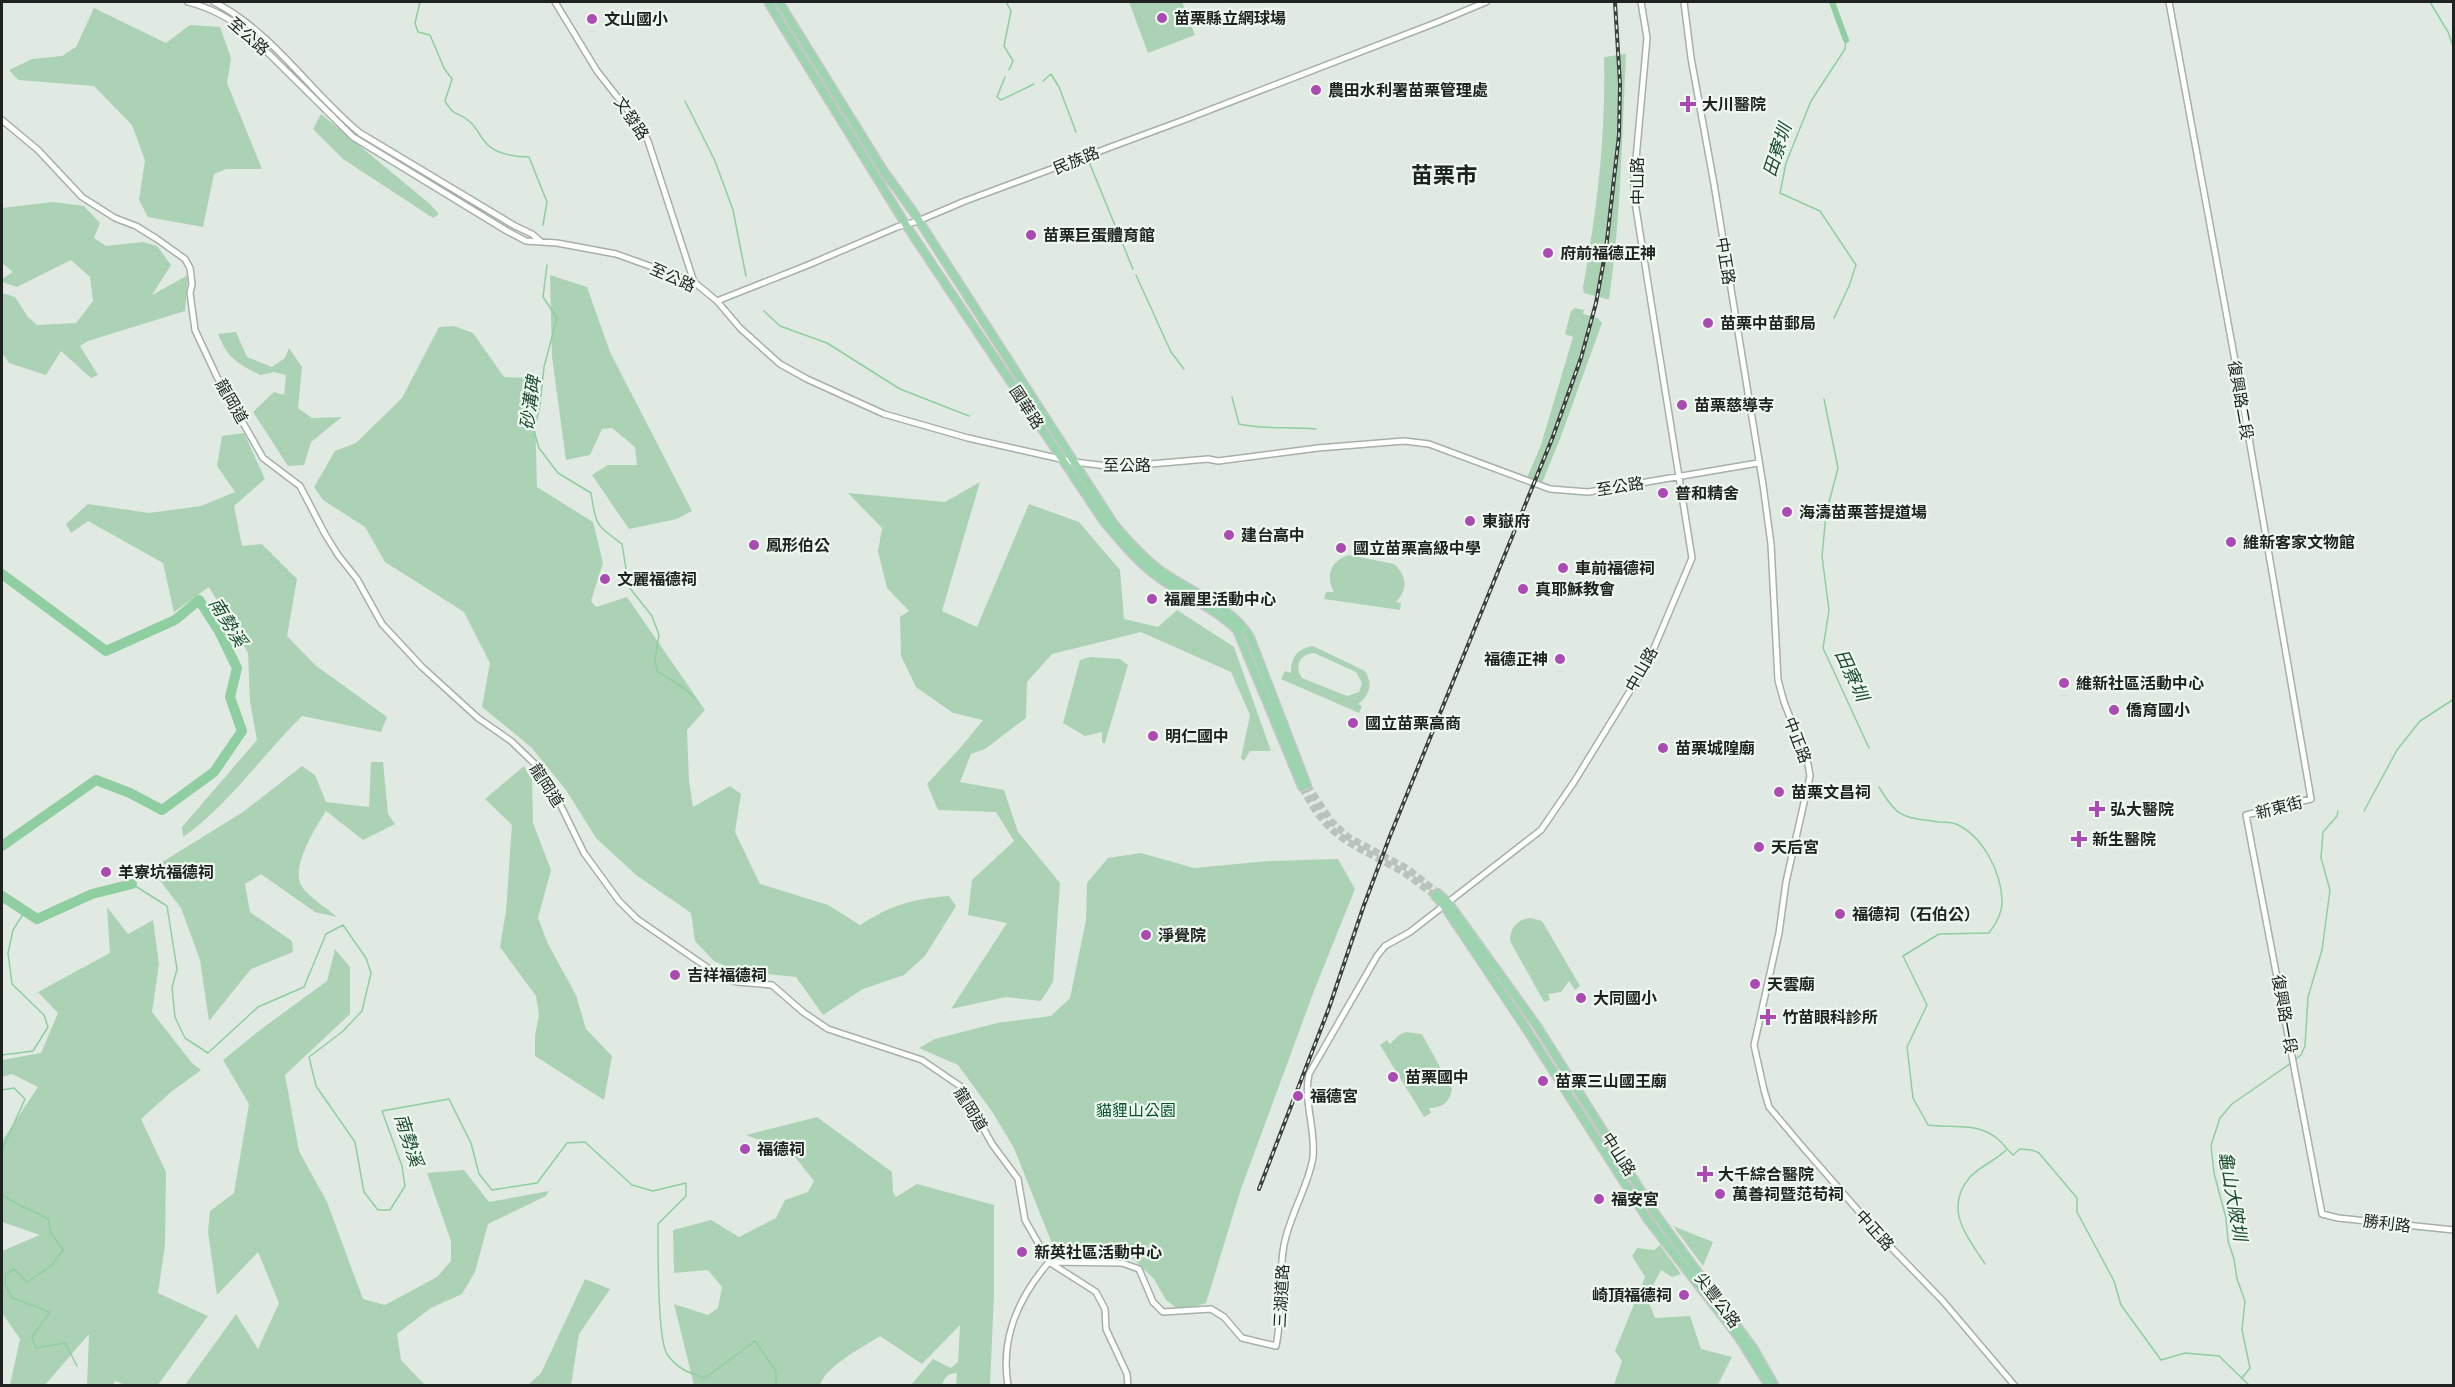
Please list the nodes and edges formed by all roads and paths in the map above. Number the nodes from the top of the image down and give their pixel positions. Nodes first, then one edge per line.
1 (188, 2) edge
2 (214, 2) edge
3 (555, 2) edge
4 (768, 2) edge
5 (779, 2) edge
6 (1486, 2) edge
7 (1641, 2) edge
8 (1684, 2) edge
9 (2169, 2) edge
10 (299, 73) junction
11 (294, 78) junction
12 (2, 120) edge
13 (411, 164) junction
14 (407, 171) junction
15 (918, 221) junction
16 (906, 225) junction
17 (540, 241) junction
18 (694, 282) junction
19 (717, 300) junction
20 (1060, 457) junction
21 (1074, 462) junction
22 (1758, 463) junction
23 (1679, 476) junction
24 (1160, 575) junction
25 (1304, 786) tunnel mouth
26 (2311, 799) joint
27 (2247, 814) joint
28 (1437, 895) tunnel mouth
29 (1446, 904) junction
30 (2322, 1214) joint
31 (1657, 1216) joint
32 (1648, 1220) joint
33 (2454, 1230) edge
34 (1049, 1262) junction
35 (1008, 1386) edge
36 (1128, 1386) edge
37 (1770, 1386) edge
38 (1775, 1386) edge
39 (2015, 1386) edge

1 - 11 street, 至公路
2 - 10 street, 至公路
3 - 18 street, 文發路
4 - 16 main road, 國華路
5 - 15 main road, 國華路
6 - 15 street, 民族路
7 - 23 street, 中山路
8 - 22 street, 中正路
9 - 26 street, 復興路二段
10 - 11 street
10 - 13 street, 至公路
11 - 14 street, 至公路
12 - 34 street, 龍岡道
13 - 14 street
13 - 17 street, 至公路
14 - 17 street, 至公路
15 - 16 street, 民族路
15 - 21 main road, 國華路
16 - 19 street, 民族路
16 - 20 main road, 國華路
17 - 18 street, 至公路
18 - 19 street, 至公路
19 - 20 street, 至公路
20 - 21 street, 至公路
20 - 24 main road, 國華路
21 - 23 street, 至公路
21 - 24 main road, 國華路
22 - 23 street, 至公路
22 - 39 street, 中正路
23 - 29 street, 中山路
24 - 25 main road, 國華路
26 - 27 street, 新東街
27 - 30 street, 復興路一段
28 - 29 main road
29 - 31 main road, 中山路
29 - 32 main road, 中山路
29 - 34 street, 三湖道路
30 - 33 street, 勝利路
31 - 38 main road, 尖豐公路
32 - 37 main road, 尖豐公路
34 - 35 street
34 - 36 street, 龍岡道

